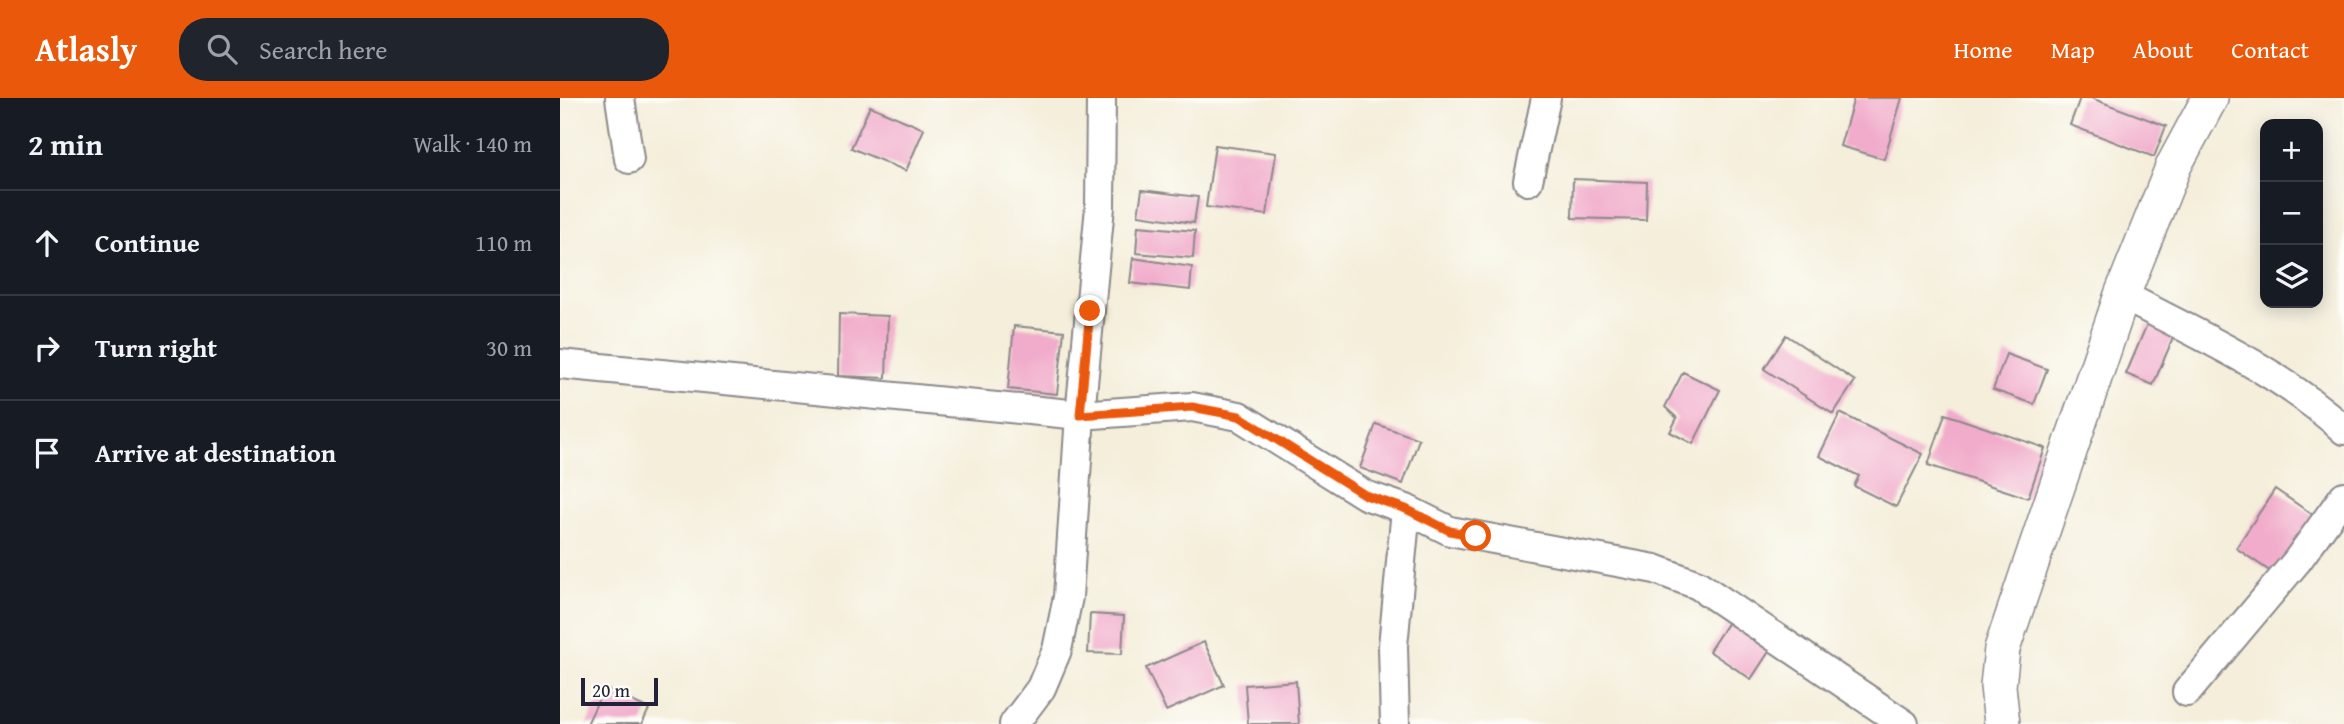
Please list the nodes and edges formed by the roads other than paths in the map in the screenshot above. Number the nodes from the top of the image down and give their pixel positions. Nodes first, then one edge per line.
1 (620, 98) edge
2 (1101, 98) edge
3 (1546, 98) edge
4 (2210, 98) edge
5 (629, 159) dead end
6 (1528, 181) dead end
7 (2122, 295) junction
8 (560, 364) edge
9 (1080, 415) junction
10 (2344, 429) edge
11 (2344, 496) edge
12 (1406, 509) junction
13 (2188, 692) dead end
14 (1014, 724) edge
15 (1395, 724) edge
16 (1904, 724) edge
17 (2002, 724) edge

1 - 5 street
2 - 9 street
3 - 6 street
4 - 7 street
7 - 10 street
7 - 17 street
8 - 9 street
9 - 12 street
9 - 14 street
11 - 13 street
12 - 15 street
12 - 16 street

